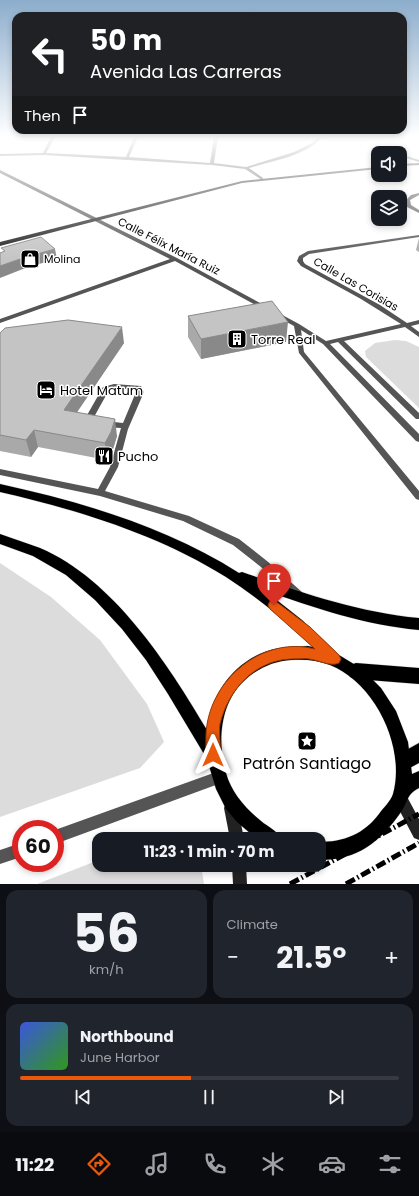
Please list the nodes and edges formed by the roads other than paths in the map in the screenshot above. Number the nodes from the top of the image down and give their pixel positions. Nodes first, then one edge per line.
1 (13, 178) edge
2 (270, 178) edge
3 (262, 179) joint
4 (419, 194) edge
5 (419, 212) edge
6 (94, 219) junction
7 (419, 236) edge
8 (0, 244) edge
9 (175, 259) junction
10 (0, 321) edge
11 (419, 322) edge
12 (297, 325) junction
13 (407, 325) junction
14 (419, 335) edge
15 (339, 340) junction
16 (326, 343) junction
17 (419, 417) edge
18 (126, 426) junction
19 (419, 439) edge
20 (0, 472) edge
21 (0, 488) edge
22 (100, 493) junction
23 (419, 497) edge
24 (0, 539) edge
25 (229, 573) junction
26 (301, 597) junction
27 (419, 624) edge
28 (334, 659) junction
29 (356, 671) junction
30 (419, 676) edge
31 (213, 755) junction
32 (413, 756) edge
33 (218, 777) junction
34 (419, 779) edge
35 (402, 793) junction
36 (229, 799) junction
37 (236, 832) edge
38 (262, 832) edge
39 (419, 833) edge
40 (64, 834) edge
41 (326, 852) edge
42 (12, 853) edge
43 (0, 857) edge
44 (239, 872) edge
45 (240, 884) edge

1 - 6 street, Calle Félix María Ruiz
2 - 3 main road
3 - 6 main road
4 - 5 street
6 - 8 main road
6 - 9 street, Calle Félix María Ruiz
7 - 13 street, Calle Las Corisias
9 - 10 street
9 - 12 street, Calle Félix María Ruiz
11 - 13 street
12 - 16 street, Calle Félix María Ruiz
12 - 23 street
13 - 14 street, Calle Las Corisias
13 - 15 street
15 - 16 street
15 - 17 street
16 - 19 street, Calle Félix María Ruiz
18 - 18 street
18 - 22 street
20 - 22 street
21 - 25 main road
22 - 26 street
24 - 31 main road
25 - 26 main road
25 - 28 main road
26 - 27 main road
28 - 29 main road
28 - 31 main road
29 - 30 highway
29 - 32 main road
31 - 33 main road
32 - 35 main road
33 - 36 main road
33 - 40 street
34 - 35 main road
35 - 39 main road
35 - 41 main road
36 - 37 main road
36 - 38 main road
42 - 43 street
44 - 45 main road

